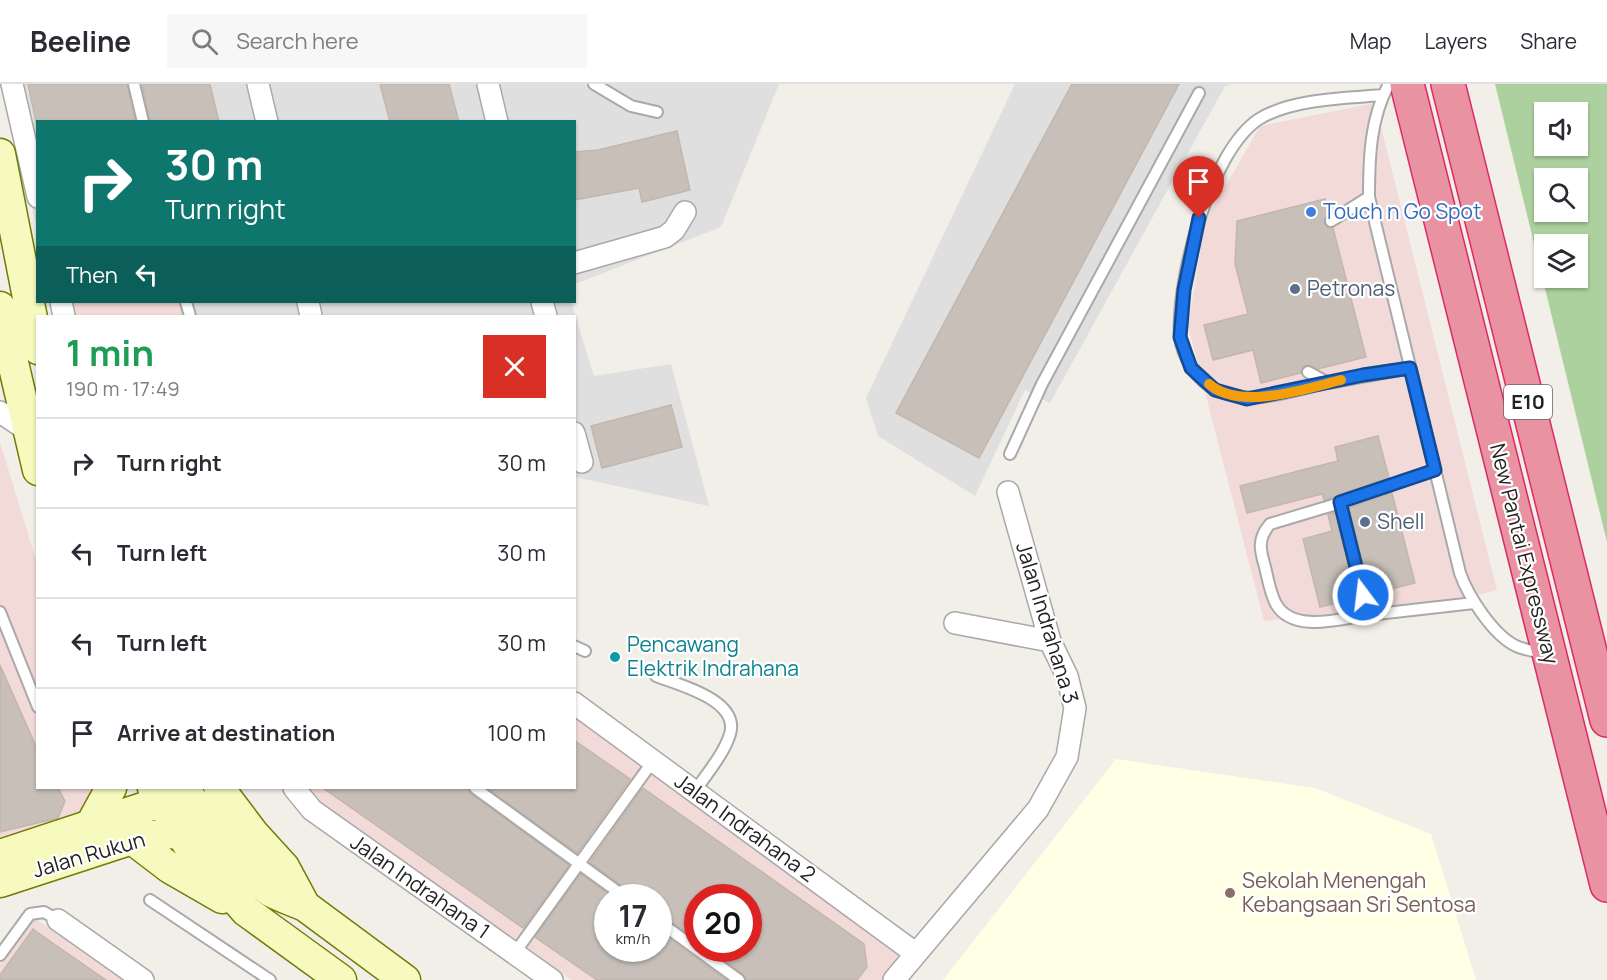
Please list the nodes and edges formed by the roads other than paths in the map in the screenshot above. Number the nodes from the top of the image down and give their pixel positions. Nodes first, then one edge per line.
1 (12, 84) edge
2 (134, 84) edge
3 (258, 84) edge
4 (488, 84) edge
5 (594, 84) edge
6 (1389, 84) edge
7 (1448, 84) edge
8 (1395, 89) edge
9 (1199, 93) dead end
10 (657, 112) dead end
11 (143, 120) edge
12 (267, 120) edge
13 (497, 120) edge
14 (0, 154) edge
15 (36, 188) edge
16 (1369, 197) junction
17 (684, 212) dead end
18 (1331, 221) dead end
19 (576, 263) edge
20 (1, 318) edge
21 (36, 339) edge
22 (1410, 368) junction
23 (1308, 372) dead end
24 (1328, 383) junction
25 (0, 412) edge
26 (27, 430) junction
27 (576, 440) edge
28 (1010, 454) dead end
29 (582, 462) dead end
30 (36, 463) edge
31 (1435, 470) junction
32 (1008, 492) dead end
33 (1340, 502) junction
34 (1474, 603) junction
35 (0, 612) edge
36 (1368, 615) junction
37 (955, 623) dead end
38 (1050, 641) junction
39 (1550, 655) junction
40 (656, 676) dead end
41 (34, 691) edge
42 (576, 704) edge
43 (1607, 720) edge
44 (652, 761) junction
45 (110, 789) edge
46 (220, 789) edge
47 (295, 789) edge
48 (476, 789) edge
49 (696, 790) junction
50 (173, 796) edge
51 (90, 826) junction
52 (180, 832) junction
53 (132, 839) junction
54 (0, 855) edge
55 (579, 864) junction
56 (0, 882) edge
57 (607, 884) edge
58 (1607, 885) edge
59 (150, 900) dead end
60 (305, 906) junction
61 (246, 911) junction
62 (58, 920) joint
63 (672, 931) edge
64 (915, 953) junction
65 (514, 954) junction
66 (0, 955) edge
67 (327, 973) edge
68 (143, 980) edge
69 (270, 980) edge
70 (405, 980) edge
71 (552, 980) edge
72 (739, 980) edge
73 (894, 980) edge

1 - 15 street
2 - 11 lane
3 - 12 street
4 - 13 street
5 - 10 lane
6 - 8 lane
7 - 43 highway, New Pantai Expressway / E10
8 - 16 lane
8 - 24 lane
8 - 39 highway, New Pantai Expressway / E10
9 - 28 lane
14 - 21 main road
16 - 18 lane
16 - 22 lane
17 - 19 street
20 - 26 main road
22 - 24 lane
22 - 31 lane
23 - 24 lane
25 - 26 street
26 - 30 main road
27 - 29 street
31 - 33 lane
31 - 34 lane
32 - 38 street, Jalan Indrahana 3
33 - 36 lane
33 - 36 lane
34 - 36 lane
34 - 39 lane
35 - 41 lane
37 - 38 street
38 - 64 street, Jalan Indrahana 3
39 - 58 highway, New Pantai Expressway / E10
40 - 49 lane
42 - 44 street, Jalan Indrahana 2
44 - 49 street, Jalan Indrahana 2
44 - 55 lane
45 - 51 main road
46 - 60 main road
47 - 65 street, Jalan Indrahana 1
48 - 55 lane
49 - 64 street, Jalan Indrahana 2
50 - 51 main road, Jalan Rukun
50 - 52 main road
50 - 60 main road
51 - 54 main road, Jalan Rukun
52 - 53 main road, Jalan Rukun
52 - 61 main road
53 - 56 main road, Jalan Rukun
53 - 61 main road
55 - 57 lane
55 - 65 lane
59 - 69 lane
60 - 70 main road
61 - 67 main road
62 - 66 lane
62 - 68 street
63 - 72 lane
64 - 73 street, Jalan Indrahana 3
65 - 71 street, Jalan Indrahana 1

